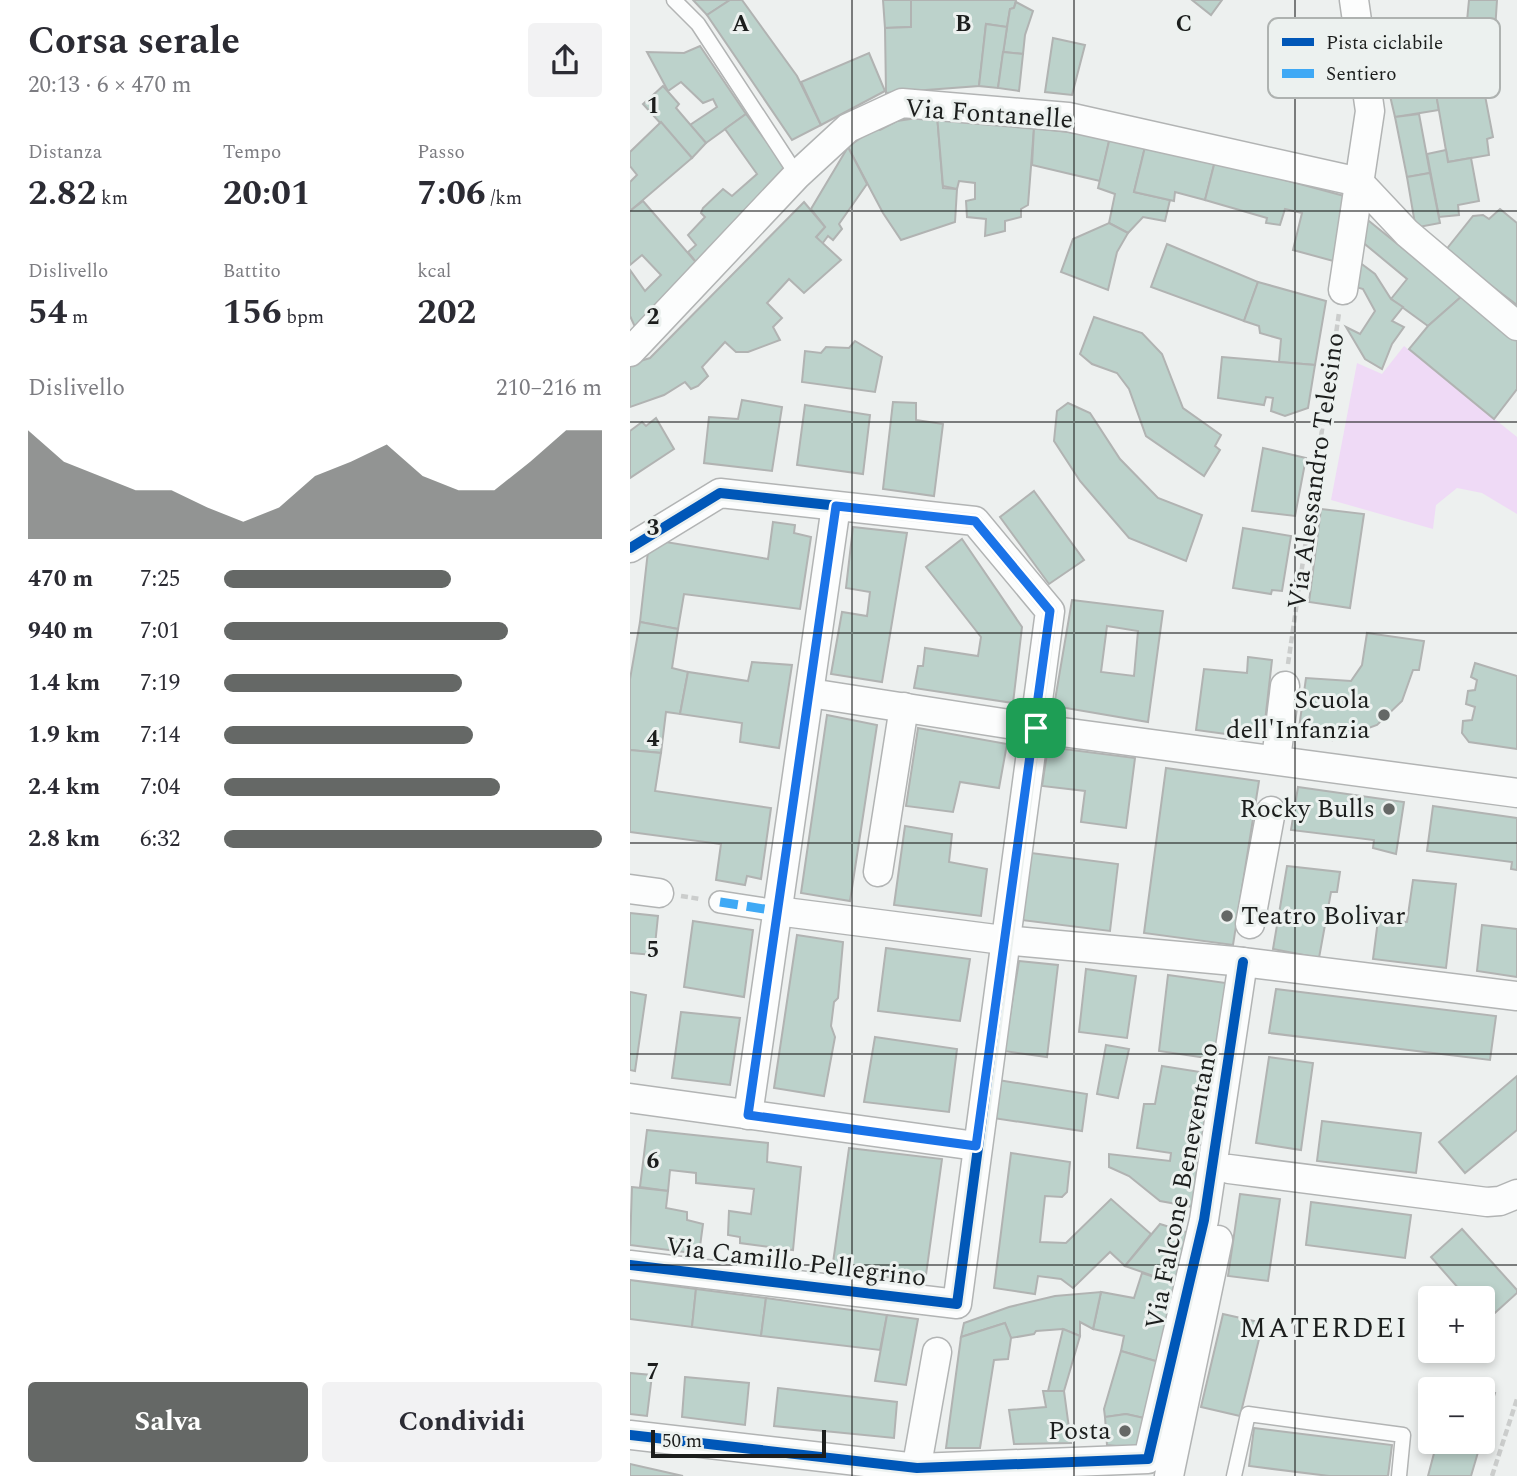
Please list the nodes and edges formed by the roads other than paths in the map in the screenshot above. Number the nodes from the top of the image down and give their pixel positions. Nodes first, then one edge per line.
1 (674, 0) edge
2 (1354, 0) edge
3 (1357, 18) edge
4 (1369, 98) edge
5 (1366, 130) junction
6 (1316, 170) junction
7 (797, 176) junction
8 (1359, 182) junction
9 (1343, 290) road end
10 (1517, 326) edge
11 (630, 352) edge
12 (836, 506) junction
13 (630, 548) edge
14 (1285, 686) road end
15 (810, 694) junction
16 (904, 707) junction
17 (1036, 728) junction
18 (1276, 760) junction
19 (1517, 793) edge
20 (1272, 811) dead end
21 (878, 872) dead end
22 (630, 889) edge
23 (659, 893) road end
24 (720, 902) road end
25 (777, 911) junction
26 (1250, 925) dead end
27 (1003, 940) junction
28 (1252, 963) junction
29 (1517, 996) edge
30 (630, 1098) edge
31 (748, 1115) junction
32 (976, 1146) junction
33 (1230, 1169) junction
34 (1517, 1194) edge
35 (630, 1265) edge
36 (937, 1352) dead end
37 (630, 1435) edge
38 (1140, 1468) edge
39 (916, 1472) edge
40 (1234, 1476) edge
41 (1399, 1476) edge

1 - 7 lane
2 - 3 street
4 - 5 street
5 - 6 street
5 - 8 street
6 - 7 street, Via Fontanelle
6 - 8 street, Via Fontanelle
7 - 11 street, Via Fontanelle
8 - 9 street
8 - 10 street
12 - 13 street
12 - 15 street
12 - 17 street
14 - 18 street
15 - 16 street
15 - 25 street
16 - 17 street
16 - 21 street
17 - 18 street
17 - 27 street
18 - 19 street
20 - 26 street
22 - 23 street
24 - 25 street
25 - 27 street
25 - 31 street
27 - 28 street
27 - 32 street
28 - 29 street
28 - 33 street, Via Falcone Beneventano
28 - 38 street, Via Falcone Beneventano
30 - 31 street
31 - 32 street
32 - 35 street, Via Camillo Pellegrino
33 - 34 street
33 - 38 street, Via Falcone Beneventano
36 - 39 street
37 - 39 street
38 - 39 street
40 - 41 lane

